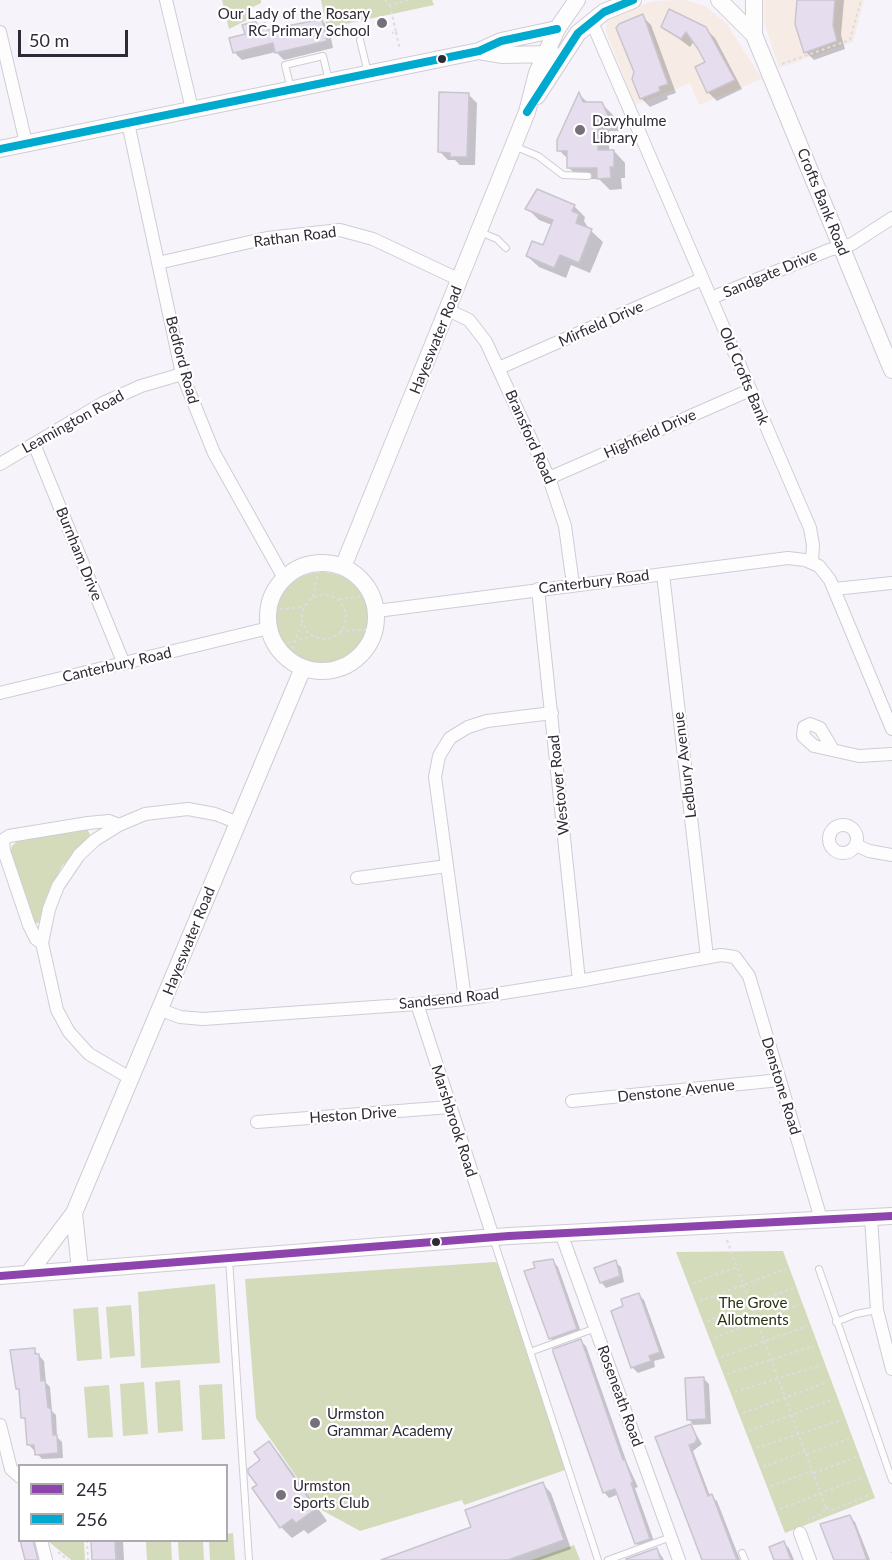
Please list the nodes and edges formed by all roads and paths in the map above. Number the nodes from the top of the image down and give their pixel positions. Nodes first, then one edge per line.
1 (166, 0) edge
2 (385, 0) edge
3 (411, 0) edge
4 (578, 0) edge
5 (633, 0) edge
6 (719, 0) edge
7 (754, 0) edge
8 (861, 0) edge
9 (390, 5) junction
10 (591, 20) junction
11 (557, 29) junction
12 (0, 32) edge
13 (754, 35) junction
14 (360, 40) dead end
15 (478, 51) junction
16 (564, 53) junction
17 (544, 56) junction
18 (403, 66) junction
19 (768, 69) junction
20 (368, 73) junction
21 (329, 81) junction
22 (291, 89) junction
23 (192, 110) junction
24 (527, 112) junction
25 (128, 123) junction
26 (26, 143) junction
27 (514, 145) junction
28 (0, 149) edge
29 (588, 176) dead end
30 (892, 218) edge
31 (479, 231) junction
32 (841, 247) junction
33 (506, 248) dead end
34 (158, 264) junction
35 (702, 279) junction
36 (460, 280) junction
37 (711, 298) junction
38 (448, 310) junction
39 (499, 368) junction
40 (892, 370) edge
41 (182, 374) junction
42 (750, 390) junction
43 (34, 444) junction
44 (0, 464) edge
45 (549, 478) junction
46 (812, 562) junction
47 (320, 563) junction
48 (343, 567) junction
49 (663, 574) junction
50 (284, 578) junction
51 (892, 584) edge
52 (573, 585) junction
53 (538, 589) junction
54 (834, 590) junction
55 (313, 597) junction
56 (338, 599) junction
57 (374, 603) junction
58 (304, 607) junction
59 (268, 610) junction
60 (302, 622) junction
61 (269, 628) junction
62 (376, 629) junction
63 (340, 632) junction
64 (313, 636) junction
65 (296, 640) junction
66 (276, 646) junction
67 (124, 664) junction
68 (295, 664) junction
69 (0, 693) edge
70 (552, 712) junction
71 (892, 729) edge
72 (832, 748) dead end
73 (892, 754) edge
74 (236, 822) junction
75 (119, 825) junction
76 (856, 845) dead end
77 (892, 855) edge
78 (447, 866) junction
79 (357, 878) dead end
80 (42, 943) junction
81 (707, 957) junction
82 (735, 957) joint
83 (579, 981) junction
84 (465, 999) junction
85 (417, 1004) junction
86 (161, 1010) junction
87 (130, 1078) junction
88 (780, 1080) junction
89 (572, 1101) dead end
90 (450, 1107) junction
91 (257, 1122) dead end
92 (74, 1213) junction
93 (892, 1216) edge
94 (871, 1217) junction
95 (821, 1219) junction
96 (721, 1224) junction
97 (561, 1233) junction
98 (493, 1237) junction
99 (229, 1258) junction
100 (737, 1267) junction
101 (786, 1269) dead end
102 (819, 1269) dead end
103 (80, 1270) junction
104 (28, 1274) junction
105 (0, 1276) edge
106 (693, 1283) dead end
107 (744, 1285) junction
108 (793, 1288) dead end
109 (700, 1301) dead end
110 (751, 1304) junction
111 (799, 1305) dead end
112 (877, 1310) junction
113 (707, 1321) dead end
114 (757, 1321) junction
115 (836, 1322) junction
116 (807, 1326) dead end
117 (596, 1328) junction
118 (714, 1338) dead end
119 (765, 1341) junction
120 (814, 1346) dead end
121 (530, 1352) junction
122 (721, 1357) dead end
123 (771, 1360) junction
124 (821, 1365) dead end
125 (892, 1369) edge
126 (727, 1374) dead end
127 (778, 1378) junction
128 (828, 1382) dead end
129 (735, 1392) dead end
130 (785, 1397) junction
131 (834, 1399) dead end
132 (743, 1413) dead end
133 (792, 1415) junction
134 (842, 1420) dead end
135 (0, 1425) edge
136 (749, 1431) dead end
137 (799, 1434) junction
138 (849, 1439) dead end
139 (756, 1448) dead end
140 (806, 1453) junction
141 (856, 1457) dead end
142 (763, 1467) dead end
143 (813, 1472) junction
144 (18, 1475) edge
145 (863, 1477) dead end
146 (892, 1480) edge
147 (771, 1486) dead end
148 (821, 1493) junction
149 (870, 1495) dead end
150 (826, 1508) junction
151 (780, 1509) dead end
152 (800, 1533) joint
153 (671, 1537) junction
154 (41, 1542) edge
155 (87, 1542) edge
156 (46, 1560) edge
157 (88, 1560) edge
158 (249, 1560) edge
159 (598, 1560) edge
160 (608, 1560) edge
161 (679, 1560) edge
162 (810, 1560) edge

1 - 23 street
2 - 9 path
3 - 9 path
4 - 11 main road, Hayeswater Road
5 - 10 main road, Hayeswater Road
6 - 13 main road, Crofts Bank Road
7 - 13 main road, Crofts Bank Road
8 - 19 path
9 - 18 path
10 - 16 main road, Hayeswater Road
10 - 35 street, Old Crofts Bank
11 - 15 main road
11 - 17 main road, Hayeswater Road
12 - 26 street
13 - 19 main road, Crofts Bank Road
14 - 20 lane
15 - 17 main road
15 - 18 main road
16 - 17 main road
16 - 24 main road, Hayeswater Road
17 - 24 main road, Hayeswater Road
18 - 20 main road
19 - 32 main road, Crofts Bank Road
20 - 21 main road
21 - 22 main road
21 - 22 lane
22 - 23 main road
23 - 25 main road
24 - 27 main road, Hayeswater Road
25 - 26 main road
25 - 34 street, Bedford Road
26 - 28 main road
27 - 29 lane
27 - 31 main road, Hayeswater Road
30 - 32 street, Sandgate Drive
31 - 33 lane
31 - 36 main road, Hayeswater Road
32 - 37 street, Sandgate Drive
32 - 40 main road, Crofts Bank Road
34 - 36 street, Rathan Road
34 - 41 street, Bedford Road
35 - 37 street, Old Crofts Bank
35 - 39 street, Mirfield Drive
36 - 38 main road, Hayeswater Road
37 - 42 street, Old Crofts Bank
38 - 39 street, Bransford Road
38 - 48 main road, Hayeswater Road
39 - 45 street, Bransford Road
41 - 43 street, Leamington Road
41 - 50 street, Bedford Road
42 - 45 street, Highfield Drive
42 - 46 street, Old Crofts Bank
43 - 44 street, Leamington Road
43 - 67 street, Burnham Drive
45 - 52 street, Bransford Road
46 - 49 street, Canterbury Road
46 - 54 street
47 - 48 main road
47 - 50 main road
47 - 55 path
48 - 57 main road
49 - 52 street, Canterbury Road
49 - 81 street, Ledbury Avenue
50 - 59 main road
51 - 54 street
52 - 53 street, Canterbury Road
53 - 57 street, Canterbury Road
53 - 70 street, Westover Road
54 - 71 street
55 - 56 path
55 - 58 path
56 - 57 path
56 - 63 path
57 - 62 main road
58 - 59 path
58 - 60 path
59 - 61 main road
60 - 64 path
60 - 65 path
61 - 66 main road
61 - 67 street, Canterbury Road
62 - 63 path
62 - 68 main road
63 - 64 path
64 - 65 path
65 - 66 path
65 - 68 path
66 - 68 main road
67 - 69 street, Canterbury Road
68 - 74 main road, Hayeswater Road
70 - 78 street
70 - 83 street, Westover Road
72 - 73 street
74 - 75 street
74 - 86 main road, Hayeswater Road
75 - 80 street
75 - 80 street
76 - 77 street
78 - 79 street
78 - 84 street
80 - 87 street
81 - 82 street, Sandsend Road
81 - 83 street, Sandsend Road
82 - 88 street, Denstone Road
83 - 84 street, Sandsend Road
84 - 85 street, Sandsend Road
85 - 86 street, Sandsend Road
85 - 90 street, Marshbrook Road
86 - 87 main road, Hayeswater Road
87 - 92 main road, Hayeswater Road
88 - 89 street, Denstone Avenue
88 - 95 street, Denstone Road
90 - 91 street, Heston Drive
90 - 98 street, Marshbrook Road
92 - 103 main road, Hayeswater Road
92 - 104 main road, Hayeswater Road
93 - 94 main road
94 - 95 main road
94 - 112 street
95 - 96 main road
96 - 97 main road
96 - 100 path
97 - 98 main road
97 - 117 street, Roseneath Road
98 - 99 main road
98 - 121 lane
99 - 103 main road
99 - 158 lane
100 - 106 path
100 - 107 path
101 - 107 path
102 - 115 lane
103 - 104 main road
104 - 105 main road
107 - 109 path
107 - 110 path
108 - 110 path
110 - 113 path
110 - 114 path
111 - 114 path
112 - 115 lane
112 - 125 street
114 - 118 path
114 - 119 path
115 - 146 lane
116 - 119 path
117 - 121 lane
117 - 153 street, Roseneath Road
119 - 122 path
119 - 123 path
120 - 123 path
121 - 159 lane
123 - 126 path
123 - 127 path
124 - 127 path
127 - 129 path
127 - 130 path
128 - 130 path
130 - 132 path
130 - 133 path
131 - 133 path
133 - 136 path
133 - 137 path
134 - 137 path
135 - 144 street
137 - 139 path
137 - 140 path
138 - 140 path
140 - 142 path
140 - 143 path
141 - 143 path
143 - 147 path
143 - 148 path
145 - 148 path
148 - 150 path
148 - 151 path
149 - 150 path
150 - 152 path
152 - 162 street
153 - 160 lane
153 - 161 street, Roseneath Road
154 - 156 street
155 - 157 path

